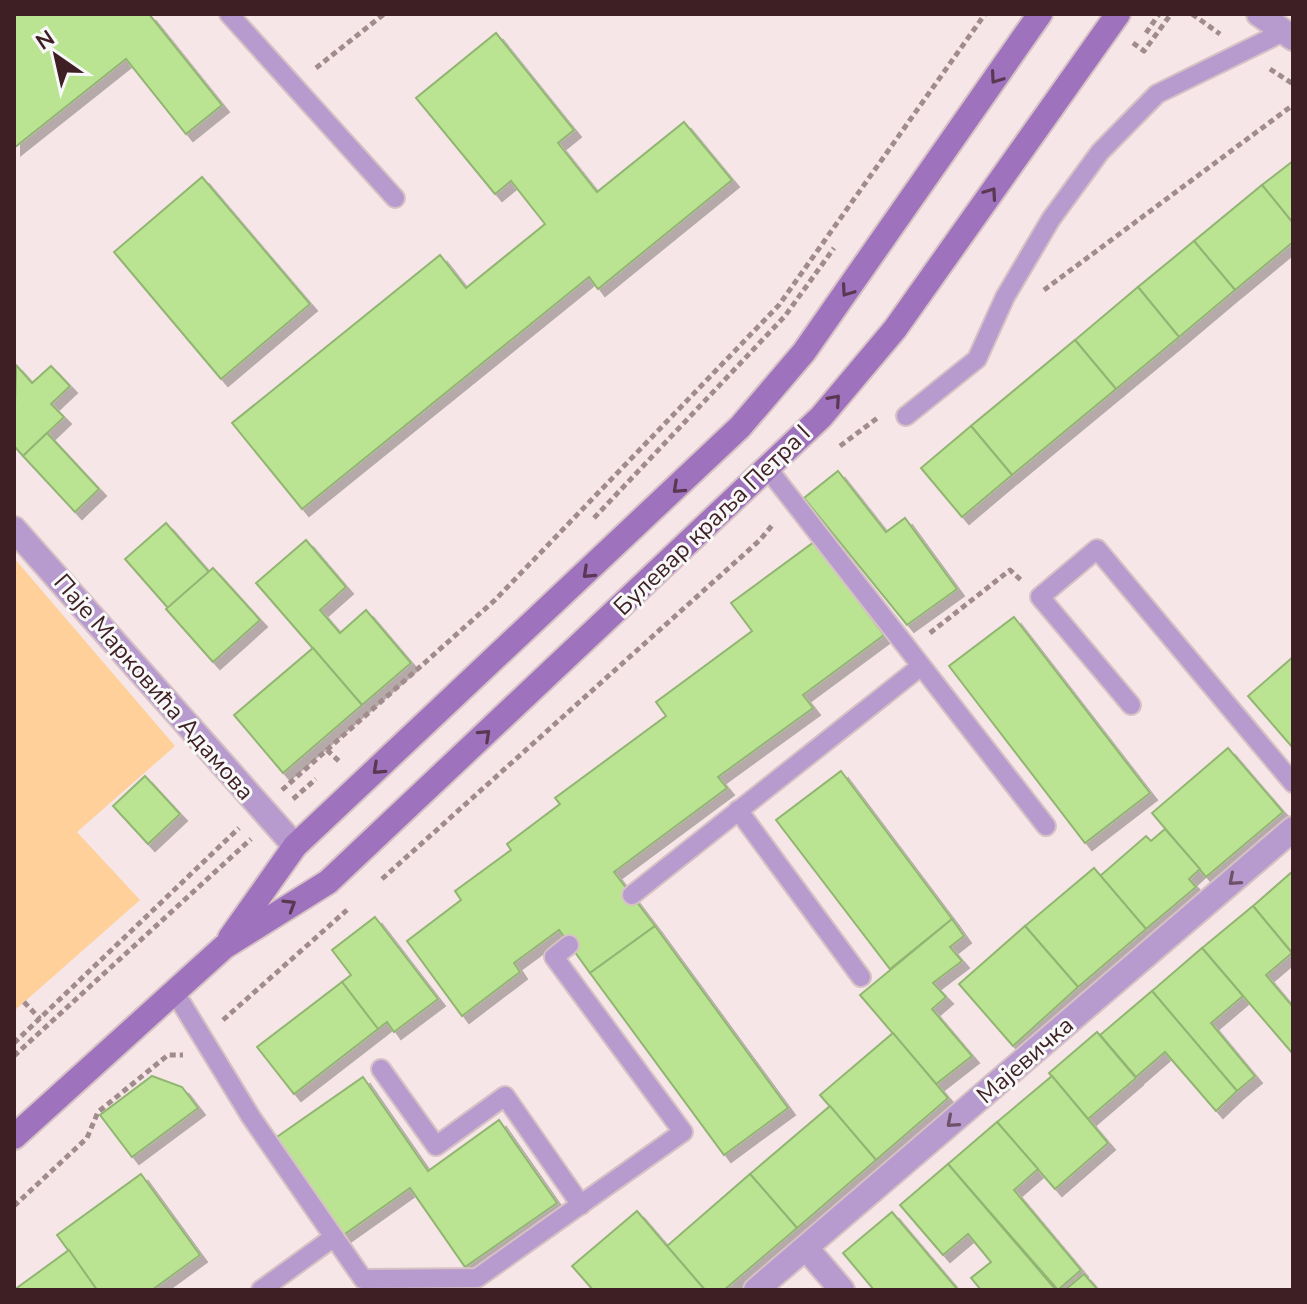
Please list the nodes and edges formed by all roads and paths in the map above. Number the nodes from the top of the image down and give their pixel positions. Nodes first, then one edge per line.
1 (229, 14) edge
2 (384, 14) edge
3 (985, 14) edge
4 (1040, 14) edge
5 (1118, 14) edge
6 (1171, 14) edge
7 (1259, 14) edge
8 (1288, 35) edge
9 (1144, 51) dead end
10 (293, 86) junction
11 (395, 198) dead end
12 (840, 241) dead end
13 (906, 416) dead end
14 (768, 469) junction
15 (590, 522) dead end
16 (14, 529) edge
17 (1040, 597) junction
18 (908, 651) junction
19 (920, 667) junction
20 (1131, 705) dead end
21 (348, 750) dead end
22 (1293, 783) edge
23 (738, 810) junction
24 (266, 814) junction
25 (1046, 826) dead end
26 (1293, 829) edge
27 (295, 846) junction
28 (632, 895) dead end
29 (569, 945) dead end
30 (224, 947) junction
31 (861, 977) dead end
32 (174, 991) junction
33 (24, 1002) dead end
34 (40, 1019) junction
35 (14, 1043) edge
36 (14, 1056) edge
37 (381, 1069) dead end
38 (14, 1137) edge
39 (581, 1205) junction
40 (334, 1237) junction
41 (806, 1248) junction
42 (261, 1290) edge
43 (756, 1290) edge
44 (842, 1290) edge

1 - 10 lane
2 - 10 path
3 - 24 path
4 -> 27 street, Булевар краља Петра I
14 -> 5 street, Булевар краља Петра I
6 - 9 path
7 - 8 street
8 - 13 lane
10 - 11 lane
12 - 15 path
14 - 18 lane
30 -> 14 street, Булевар краља Петра I
16 - 24 street, Паје Марковића Адамова
17 - 18 path
17 - 20 lane
17 - 22 lane
18 - 19 lane
19 - 23 lane
19 - 25 lane
21 - 24 path
23 - 28 lane
23 - 31 lane
24 - 27 street, Паје Марковића Адамова
24 - 34 path
24 - 36 path
26 -> 41 street, Мајевичка
27 - 30 street, Булевар краља Петра I
29 - 39 lane
30 - 32 street, Булевар краља Петра I
32 - 38 street, Булевар краља Петра I
32 - 40 lane
33 - 34 path
34 - 35 path
37 - 39 lane
39 - 40 lane
40 - 42 lane
41 - 43 street, Мајевичка
41 - 44 street

